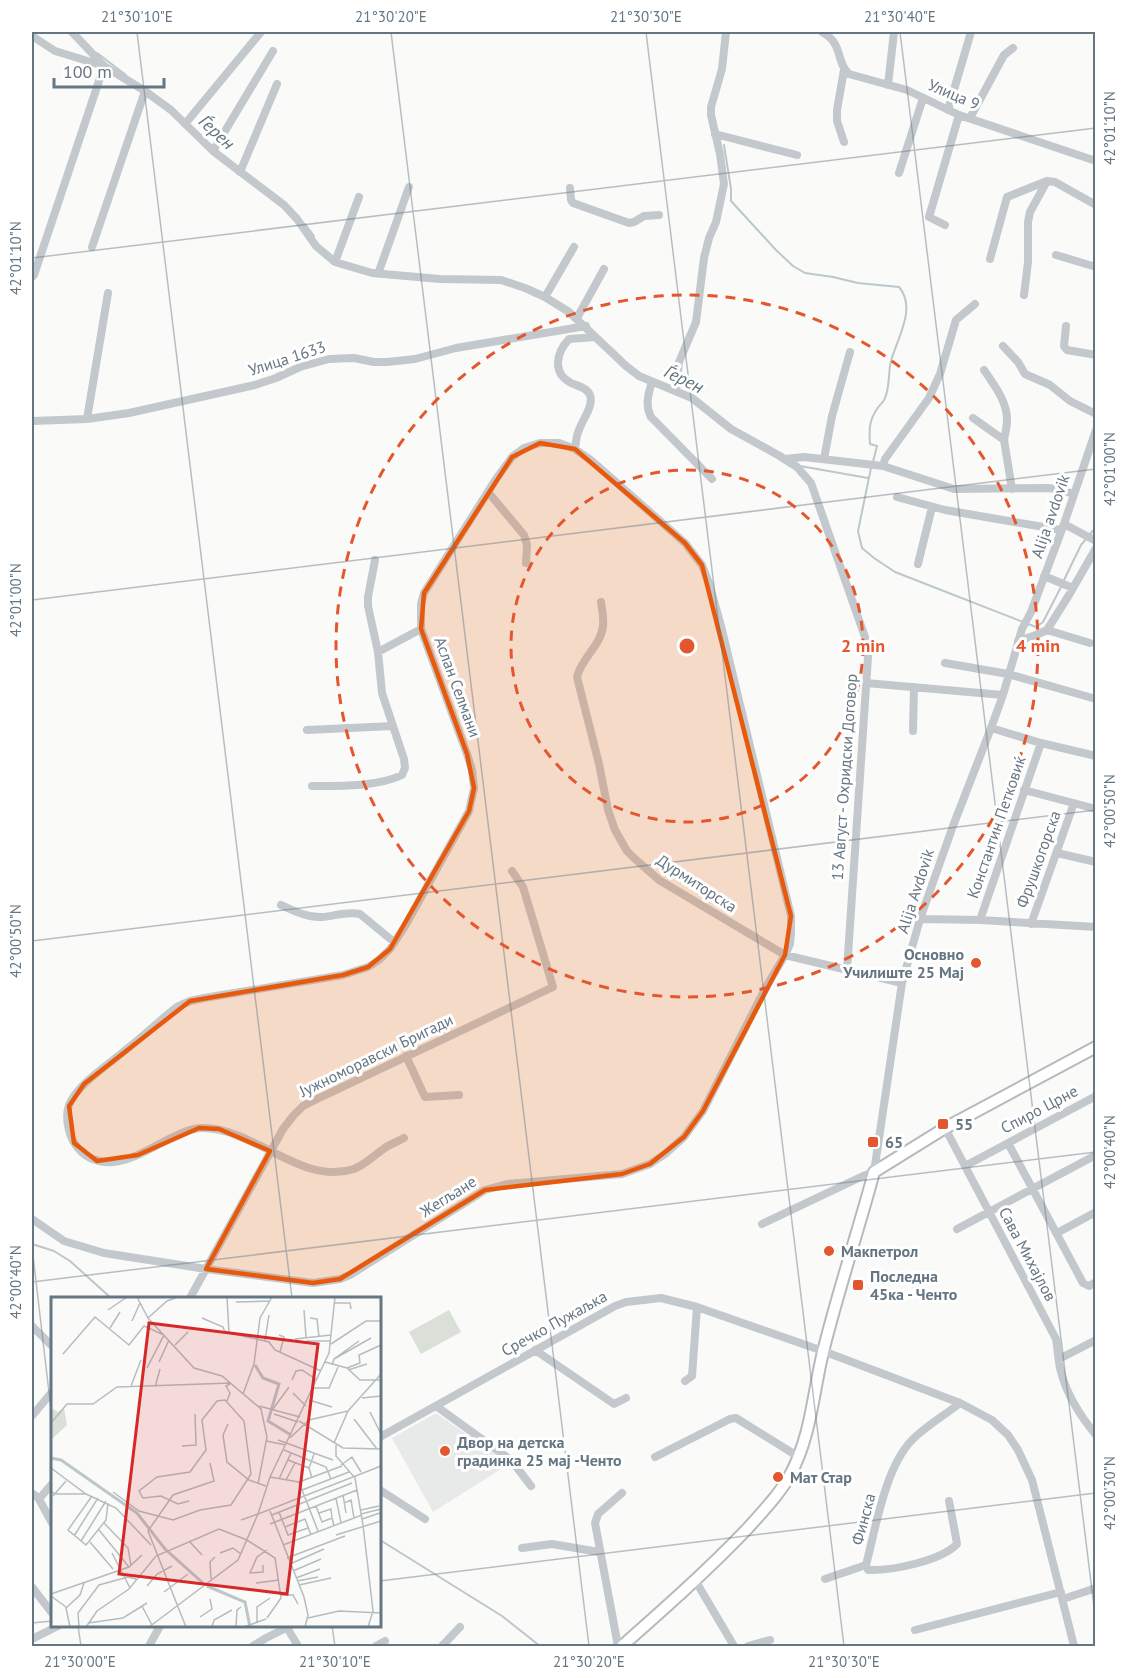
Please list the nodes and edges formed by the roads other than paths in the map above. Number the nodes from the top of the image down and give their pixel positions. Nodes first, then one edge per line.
1 (72, 32) edge
2 (261, 32) edge
3 (726, 32) edge
4 (822, 32) edge
5 (894, 32) edge
6 (971, 32) edge
7 (32, 36) edge
8 (1013, 48) dead end
9 (273, 51) dead end
10 (104, 66) junction
11 (844, 70) junction
12 (277, 84) dead end
13 (888, 85) junction
14 (145, 91) junction
15 (923, 98) junction
16 (948, 110) junction
17 (959, 115) junction
18 (970, 118) junction
19 (186, 124) junction
20 (715, 134) junction
21 (844, 142) dead end
22 (213, 151) junction
23 (797, 155) dead end
24 (1095, 161) edge
25 (240, 172) junction
26 (898, 173) dead end
27 (1047, 181) junction
28 (409, 187) dead end
29 (570, 189) dead end
30 (359, 197) dead end
31 (1095, 205) edge
32 (659, 215) dead end
33 (945, 225) dead end
34 (574, 247) dead end
35 (92, 248) dead end
36 (1056, 255) dead end
37 (990, 259) dead end
38 (335, 262) junction
39 (1095, 267) edge
40 (604, 269) dead end
41 (378, 274) junction
42 (32, 277) edge
43 (108, 293) dead end
44 (1024, 295) dead end
45 (545, 297) junction
46 (975, 304) dead end
47 (577, 318) junction
48 (586, 326) junction
49 (1066, 326) dead end
50 (595, 337) junction
51 (1003, 346) dead end
52 (850, 352) dead end
53 (1095, 355) edge
54 (984, 370) dead end
55 (652, 382) junction
56 (676, 391) junction
57 (1095, 414) edge
58 (973, 418) dead end
59 (87, 419) junction
60 (32, 421) edge
61 (1095, 430) edge
62 (1004, 440) junction
63 (574, 449) junction
64 (785, 459) junction
65 (824, 459) junction
66 (880, 465) junction
67 (712, 479) dead end
68 (1012, 489) junction
69 (488, 492) junction
70 (1073, 494) junction
71 (897, 497) dead end
72 (932, 507) junction
73 (1063, 527) junction
74 (1094, 542) edge
75 (375, 560) dead end
76 (526, 563) dead end
77 (918, 564) dead end
78 (1044, 576) junction
79 (1071, 588) junction
80 (601, 602) dead end
81 (421, 628) junction
82 (1022, 629) joint
83 (1047, 630) junction
84 (1018, 641) junction
85 (1090, 643) dead end
86 (378, 652) junction
87 (945, 663) dead end
88 (1008, 674) junction
89 (867, 683) junction
90 (914, 687) junction
91 (1003, 695) junction
92 (1095, 699) edge
93 (393, 726) junction
94 (991, 728) junction
95 (308, 730) dead end
96 (913, 731) dead end
97 (1041, 743) junction
98 (1095, 756) edge
99 (312, 786) dead end
100 (1024, 790) junction
101 (1074, 803) junction
102 (1095, 809) edge
103 (1057, 853) junction
104 (1095, 862) edge
105 (512, 872) dead end
106 (281, 905) dead end
107 (920, 919) junction
108 (980, 920) junction
109 (1031, 924) junction
110 (1095, 927) edge
111 (394, 942) junction
112 (785, 955) junction
113 (847, 970) junction
114 (902, 983) junction
115 (1095, 1047) edge
116 (406, 1056) junction
117 (459, 1095) dead end
118 (1095, 1096) edge
119 (945, 1128) junction
120 (404, 1138) dead end
121 (1008, 1143) junction
122 (270, 1151) junction
123 (1095, 1155) edge
124 (965, 1166) junction
125 (874, 1172) junction
126 (1032, 1189) junction
127 (989, 1211) junction
128 (1095, 1212) edge
129 (32, 1219) edge
130 (762, 1224) dead end
131 (957, 1229) dead end
132 (1057, 1233) junction
133 (206, 1269) junction
134 (1095, 1282) edge
135 (191, 1297) edge
136 (697, 1307) junction
137 (32, 1326) edge
138 (1095, 1340) edge
139 (51, 1345) edge
140 (535, 1350) junction
141 (823, 1351) junction
142 (1059, 1359) junction
143 (686, 1381) dead end
144 (51, 1393) edge
145 (626, 1398) dead end
146 (960, 1403) junction
147 (436, 1406) junction
148 (32, 1416) edge
149 (1095, 1435) edge
150 (381, 1436) edge
151 (655, 1457) dead end
152 (799, 1457) junction
153 (51, 1485) edge
154 (531, 1486) dead end
155 (381, 1491) edge
156 (622, 1493) dead end
157 (35, 1496) edge
158 (948, 1501) dead end
159 (425, 1519) dead end
160 (51, 1521) edge
161 (522, 1548) dead end
162 (599, 1552) junction
163 (866, 1565) junction
164 (825, 1579) dead end
165 (695, 1580) junction
166 (32, 1587) edge
167 (1095, 1588) edge
168 (1062, 1595) junction
169 (51, 1612) edge
170 (56, 1627) edge
171 (159, 1627) edge
172 (286, 1627) edge
173 (288, 1627) edge
174 (460, 1627) dead end
175 (915, 1630) dead end
176 (32, 1640) edge
177 (770, 1640) dead end
178 (386, 1641) dead end
179 (149, 1647) edge
180 (253, 1647) edge
181 (298, 1647) edge
182 (376, 1647) edge
183 (442, 1647) edge
184 (620, 1647) edge
185 (734, 1647) edge
186 (748, 1647) edge
187 (1074, 1647) edge

1 - 10 street, 13 Август - Охридски Договор
2 - 19 street
3 - 20 street
4 - 11 street
5 - 13 street
6 - 16 street
7 - 10 street
8 - 18 street
9 - 22 street
10 - 14 street, 13 Август - Охридски Договор
10 - 42 street
11 - 13 street, Улица 9
11 - 21 street
12 - 25 street
13 - 15 street, Улица 9
14 - 19 street, 13 Август - Охридски Договор
14 - 35 street
15 - 16 street, Улица 9
15 - 26 street
16 - 17 street, Улица 9
17 - 18 street, Улица 9
17 - 33 street
18 - 24 street, Улица 9
19 - 22 street, 13 Август - Охридски Договор
20 - 23 street
20 - 56 street
22 - 25 street, 13 Август - Охридски Договор
25 - 38 street, 13 Август - Охридски Договор
27 - 31 street
27 - 37 street
27 - 44 street
28 - 41 street
29 - 32 street
30 - 38 street
34 - 45 street
36 - 39 street
38 - 41 street, 13 Август - Охридски Договор
40 - 47 street
41 - 45 street, 13 Август - Охридски Договор
43 - 59 street
45 - 47 street, 13 Август - Охридски Договор
46 - 66 street
47 - 48 street, 13 Август - Охридски Договор
48 - 50 street, 13 Август - Охридски Договор
48 - 59 street, Улица 1633
49 - 53 street
50 - 55 street, 13 Август - Охридски Договор
50 - 63 street
51 - 57 street
52 - 65 street
54 - 62 street
55 - 56 street, 13 Август - Охридски Договор
55 - 67 street
56 - 64 street, 13 Август - Охридски Договор
58 - 62 street
59 - 60 street, Улица 1633
61 - 70 street, Alija avdovik
62 - 68 street
63 - 69 street, Аслан Селмани
63 - 112 street, Аслан Селмани
64 - 65 street
64 - 89 street, 13 Август - Охридски Договор
65 - 66 street
66 - 68 street
68 - 70 street
69 - 76 street
69 - 81 street, Аслан Селмани
70 - 73 street, Alija avdovik
71 - 72 street
72 - 73 street
72 - 77 street
73 - 74 street
73 - 78 street, Alija avdovik
74 - 79 street
75 - 86 street
78 - 79 street
78 - 82 street, Alija avdovik
79 - 83 street
80 - 112 street, Дурмиторска
81 - 86 street
81 - 111 street, Аслан Селмани
82 - 84 street, Alija Avdovik
83 - 84 street
83 - 85 street
84 - 88 street, Alija Avdovik
86 - 93 street
87 - 88 street
88 - 91 street, Alija Avdovik
88 - 92 street
89 - 90 street
89 - 113 street, 13 Август - Охридски Договор
90 - 91 street
90 - 96 street
91 - 94 street, Alija Avdovik
93 - 95 street
93 - 99 street
94 - 97 street
94 - 107 street, Alija Avdovik
97 - 98 street
97 - 100 street, Константин Петковиќ
100 - 101 street
100 - 108 street, Константин Петковиќ
101 - 102 street
101 - 103 street, Фрушкогорска
103 - 104 street
103 - 109 street, Фрушкогорска
105 - 116 street, Јужноморавски Бригади
106 - 111 street
107 - 108 street
107 - 114 street, Alija Avdovik
108 - 109 street
109 - 110 street
111 - 122 street, Аслан Селмани
112 - 113 street, Дурмиторска
112 - 133 street, Жегљане
113 - 114 street, Дурмиторска
114 - 125 street, Alija Avdovik
115 - 119 main road
116 - 117 street
116 - 122 street, Јужноморавски Бригади
118 - 121 street, Спиро Црне
119 - 124 street, Сава Михајлов
119 - 125 main road
120 - 122 street
121 - 124 street, Спиро Црне
121 - 126 street
122 - 133 street, Јужноморавски Бригади
123 - 126 street
124 - 127 street, Сава Михајлов
125 - 130 street
125 - 141 main road
126 - 127 street
126 - 132 street
127 - 131 street
127 - 142 street, Сава Михајлов
128 - 132 street
129 - 133 street, Жегљане
132 - 134 street
133 - 135 street, Јужноморавски Бригади
136 - 140 street, Сречко Пужаљка
136 - 141 street, Сречко Пужаљка
136 - 143 street
137 - 139 street
138 - 142 street
140 - 145 street
140 - 147 street, Сречко Пужаљка
141 - 146 street
141 - 152 main road
142 - 149 street, Сава Михајлов
144 - 148 street
146 - 163 street, Финска
146 - 168 street
147 - 150 street, Сречко Пужаљка
147 - 154 street
151 - 152 street
152 - 165 main road
153 - 157 street
155 - 159 street
156 - 162 street
157 - 160 street
158 - 163 street, Финска
161 - 162 street
162 - 184 street
163 - 164 street
165 - 184 main road
165 - 185 street
166 - 169 street
167 - 168 street
168 - 175 street
168 - 187 street
170 - 176 street
171 - 179 street
172 - 180 street
173 - 181 street
174 - 183 street
177 - 186 street
178 - 182 street

